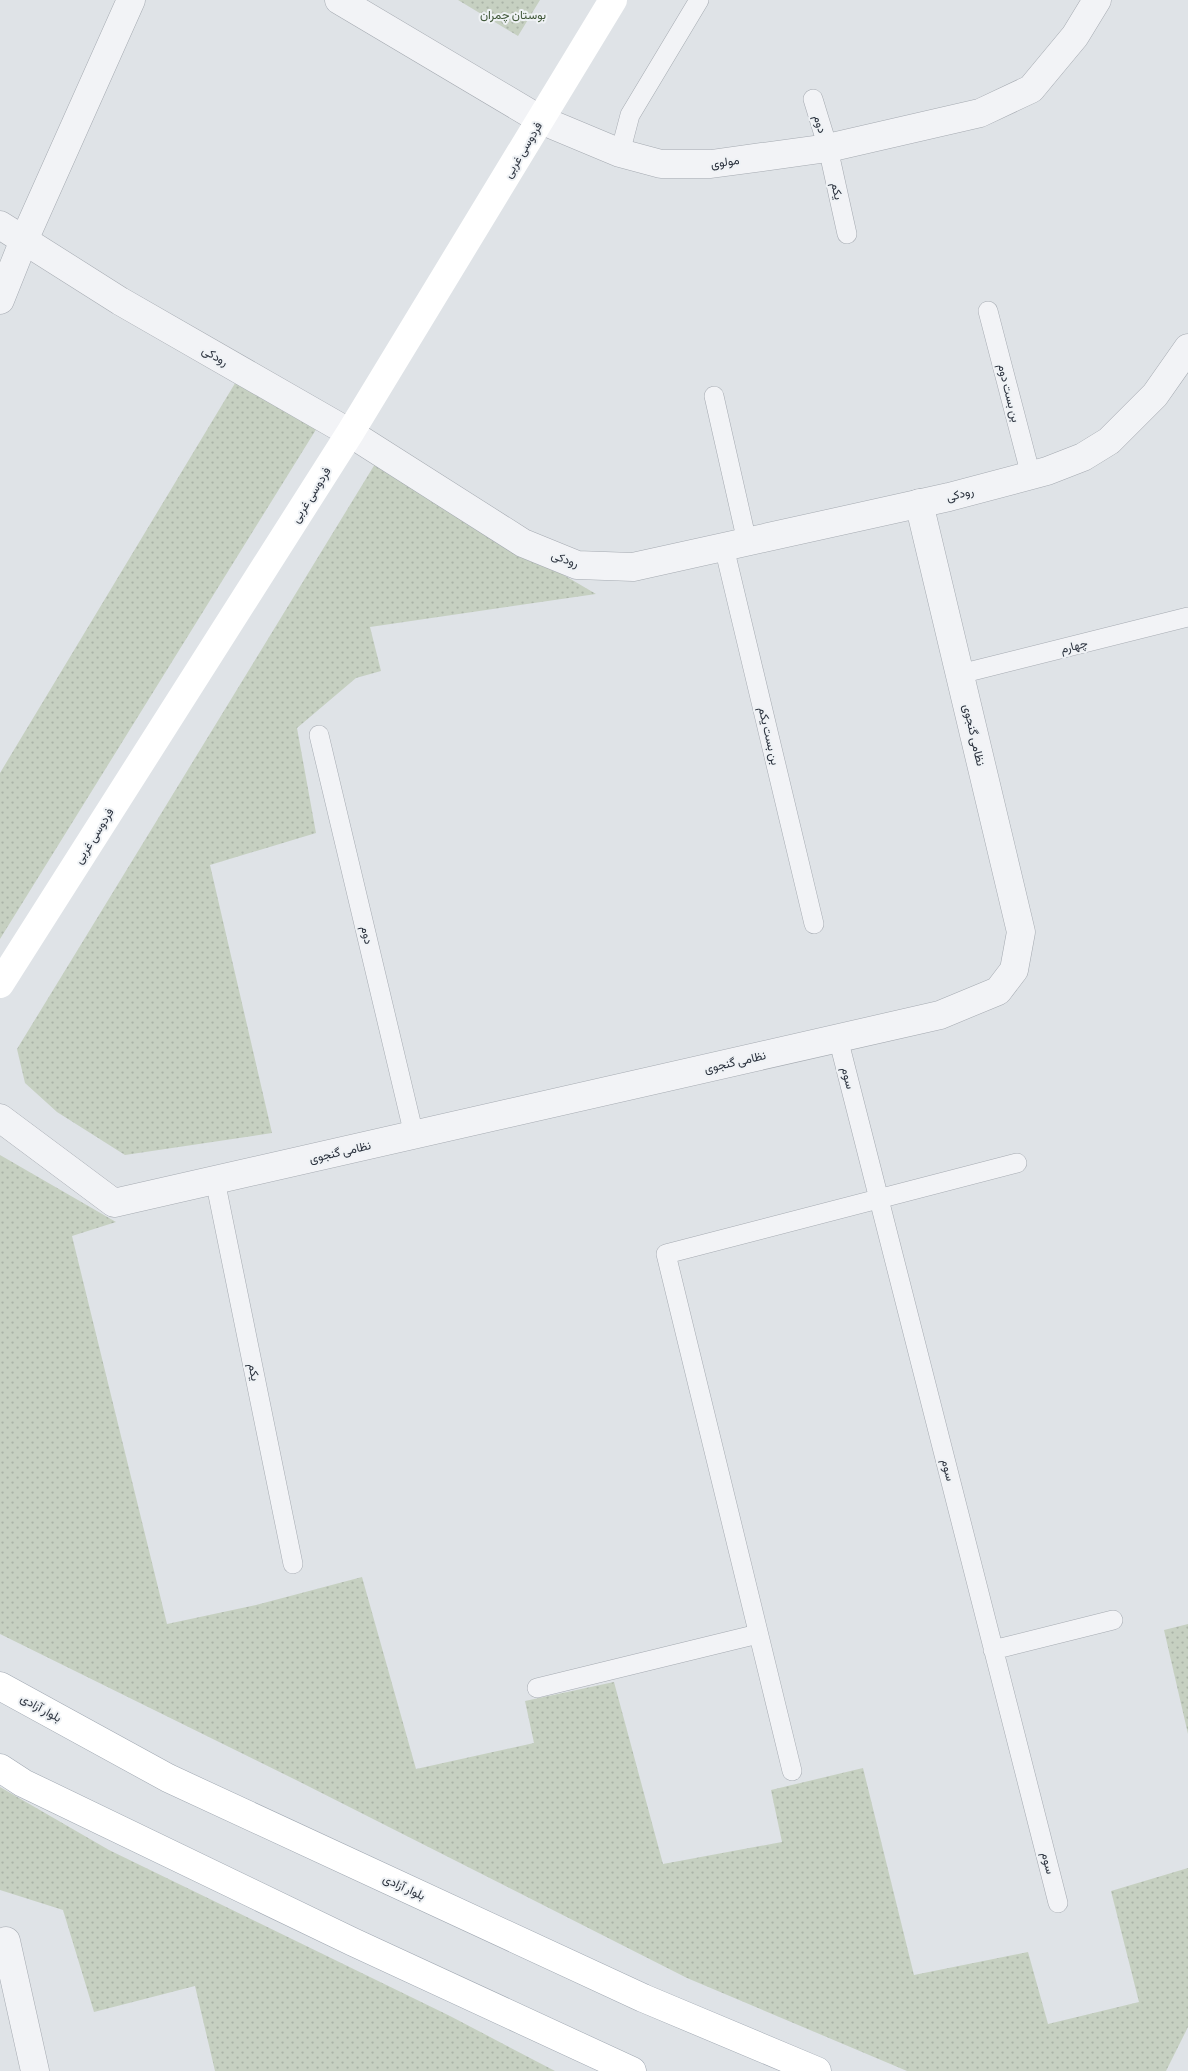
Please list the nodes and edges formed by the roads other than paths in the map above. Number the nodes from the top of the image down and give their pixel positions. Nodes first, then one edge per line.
1 (131, 0) edge
2 (340, 0) edge
3 (613, 0) edge
4 (699, 0) edge
5 (1098, 0) edge
6 (813, 99) dead end
7 (541, 120) junction
8 (828, 148) junction
9 (620, 153) junction
10 (0, 225) edge
11 (847, 234) dead end
12 (24, 240) junction
13 (0, 300) edge
14 (988, 311) dead end
15 (1188, 348) edge
16 (714, 396) dead end
17 (350, 433) junction
18 (1030, 476) junction
19 (920, 503) junction
20 (736, 544) junction
21 (1188, 617) edge
22 (960, 674) junction
23 (319, 735) dead end
24 (814, 924) dead end
25 (0, 984) edge
26 (838, 1038) junction
27 (0, 1118) edge
28 (414, 1135) junction
29 (1017, 1164) dead end
30 (215, 1180) junction
31 (880, 1200) junction
32 (293, 1564) dead end
33 (1113, 1620) dead end
34 (758, 1634) junction
35 (993, 1650) junction
36 (0, 1686) edge
37 (537, 1688) dead end
38 (0, 1768) edge
39 (792, 1771) dead end
40 (1058, 1902) dead end
41 (6, 1941) dead end
42 (35, 2071) edge
43 (632, 2071) edge
44 (816, 2071) edge

1 - 12 street
2 - 7 street, مولوی
3 - 7 main road, فردوسی غربی
4 - 9 lane
5 - 8 street, مولوی
6 - 8 lane, دوم
7 - 9 street, مولوی
7 - 17 main road, فردوسی غربی
8 - 9 street, مولوی
8 - 11 lane, یکم
10 - 12 street, رودکی
12 - 13 street
12 - 17 street, رودکی
14 - 18 lane, بن بست دوم
15 - 18 street, رودکی
16 - 20 lane, بن بست یکم
17 - 20 street, رودکی
17 - 25 main road, فردوسی غربی
18 - 19 street, رودکی
19 - 20 street, رودکی
19 - 22 street, نظامی گنجوی
20 - 24 lane, بن بست یکم
21 - 22 lane, چهارم
22 - 26 street, نظامی گنجوی
23 - 28 lane, دوم
26 - 28 street, نظامی گنجوی
26 - 31 lane, سوم
27 - 30 street, نظامی گنجوی
28 - 30 street, نظامی گنجوی
29 - 31 lane
30 - 32 lane, یکم
31 - 34 lane
31 - 35 lane, سوم
33 - 35 lane
34 - 37 lane
34 - 39 lane
35 - 40 lane, سوم
36 - 44 main road, بلوار آزادی
38 - 43 main road
41 - 42 street

